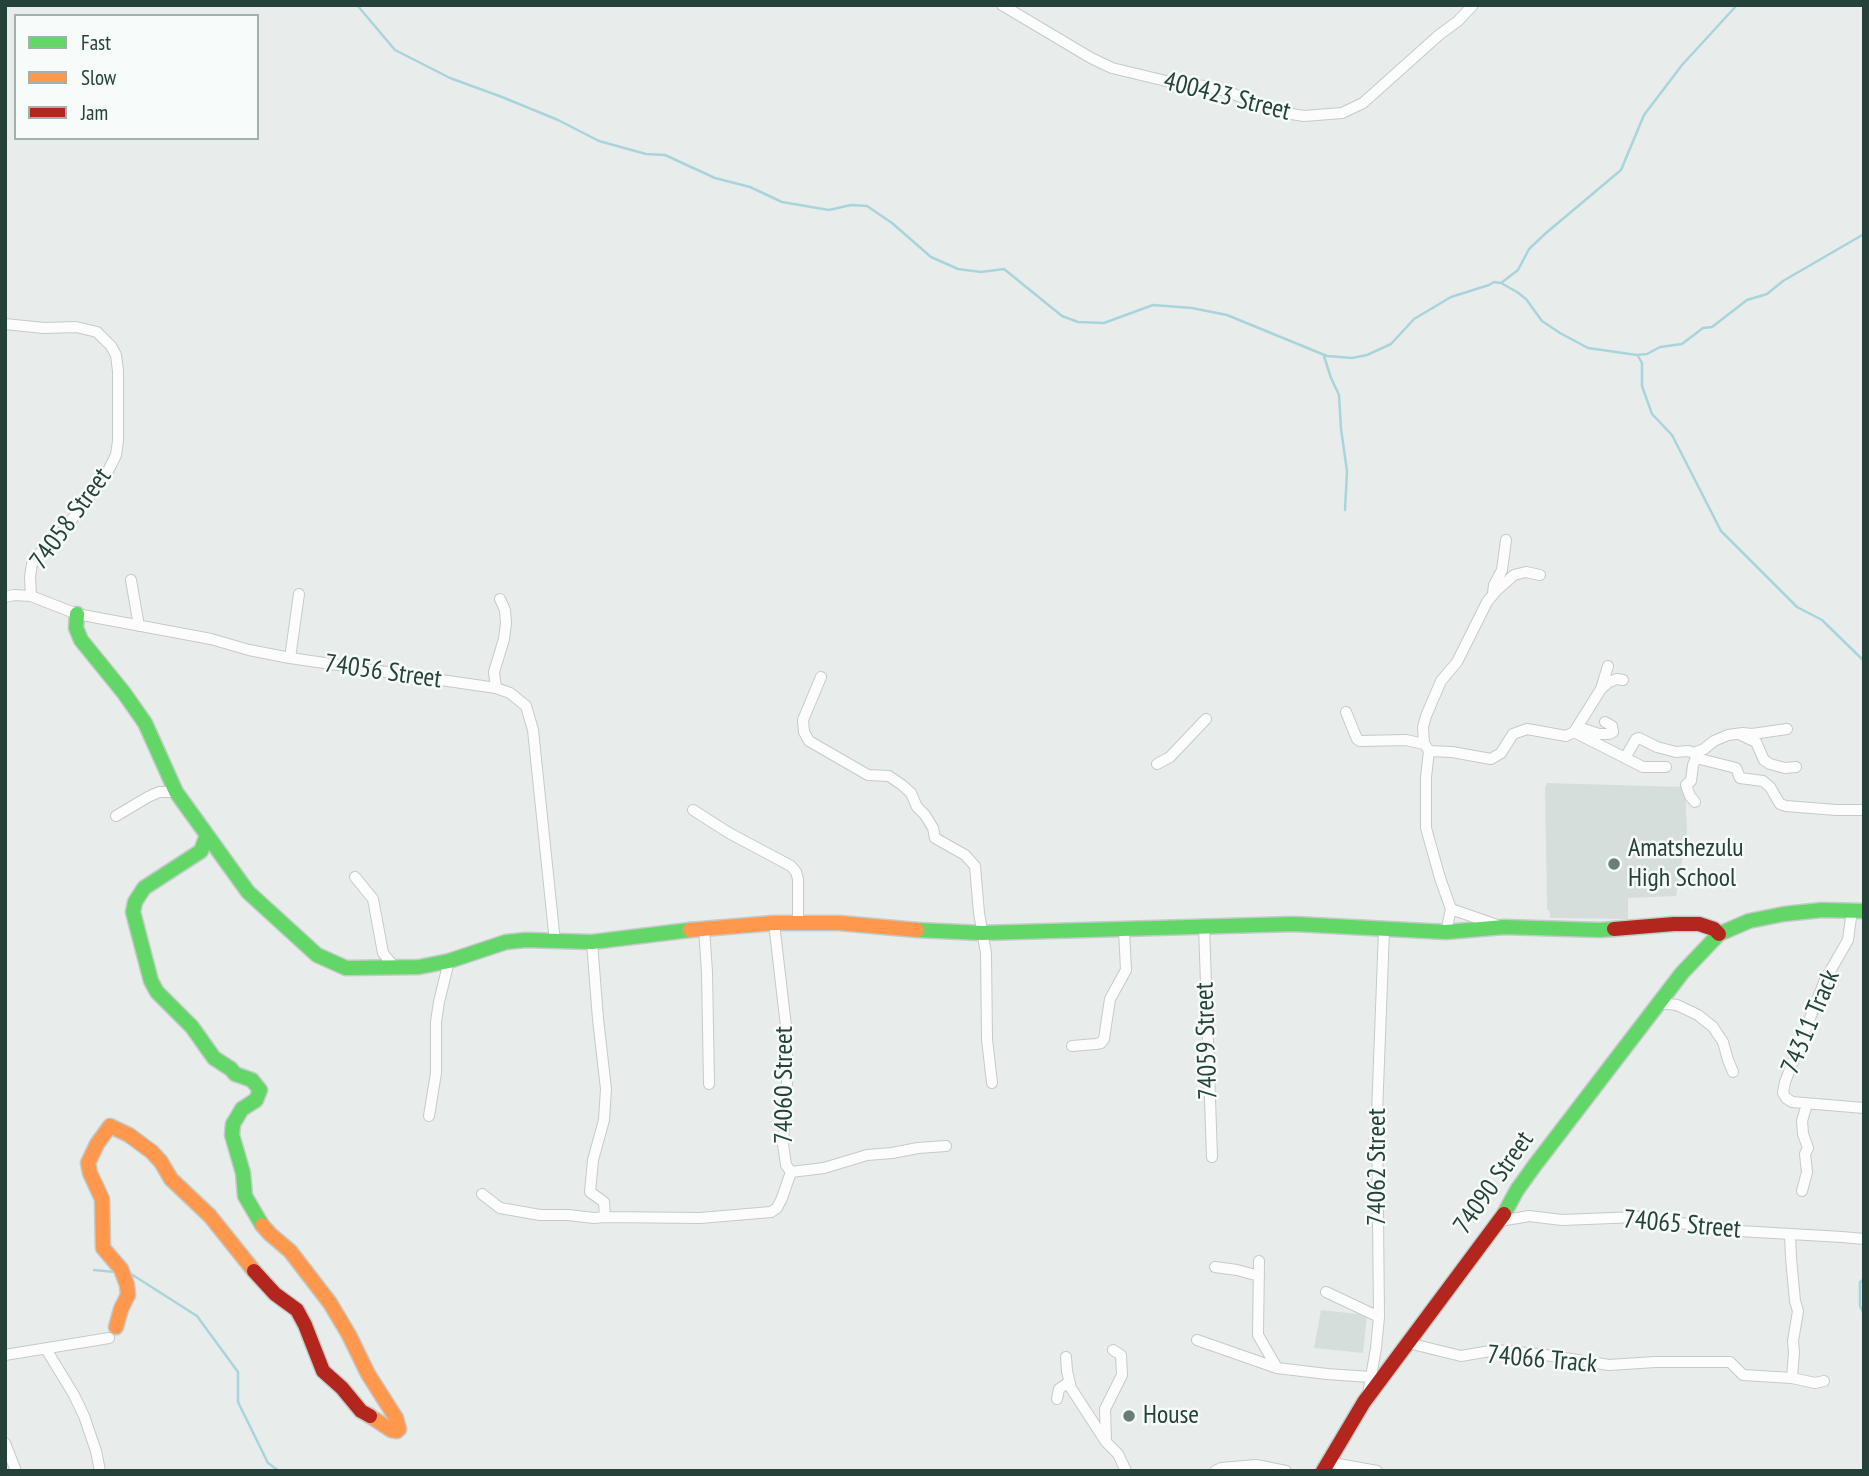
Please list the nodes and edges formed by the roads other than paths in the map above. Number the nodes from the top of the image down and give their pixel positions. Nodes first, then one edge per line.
1 (1002, 5) edge
2 (1474, 5) edge
3 (5, 324) edge
4 (1506, 540) dead end
5 (1540, 575) dead end
6 (131, 580) dead end
7 (299, 594) dead end
8 (1493, 594) junction
9 (31, 596) junction
10 (5, 597) edge
11 (500, 599) dead end
12 (77, 614) junction
13 (139, 626) junction
14 (290, 658) junction
15 (1608, 666) dead end
16 (821, 677) dead end
17 (1623, 680) dead end
18 (496, 688) junction
19 (1601, 689) junction
20 (1346, 712) dead end
21 (1206, 719) dead end
22 (1605, 722) dead end
23 (1787, 729) dead end
24 (1576, 730) junction
25 (1768, 732) junction
26 (1738, 734) junction
27 (1757, 744) junction
28 (1427, 748) junction
29 (1695, 756) junction
30 (1625, 758) junction
31 (1157, 764) dead end
32 (1796, 767) dead end
33 (1665, 768) dead end
34 (176, 792) junction
35 (1695, 802) dead end
36 (693, 810) dead end
37 (1864, 810) edge
38 (116, 816) dead end
39 (207, 835) junction
40 (355, 877) dead end
41 (1451, 909) junction
42 (1858, 911) edge
43 (774, 923) junction
44 (798, 923) junction
45 (1204, 926) junction
46 (704, 928) junction
47 (1504, 928) junction
48 (1124, 930) junction
49 (1384, 930) junction
50 (1446, 932) junction
51 (982, 933) junction
52 (1719, 934) junction
53 (555, 942) junction
54 (592, 942) junction
55 (449, 961) junction
56 (399, 967) junction
57 (1659, 1003) junction
58 (1072, 1046) dead end
59 (1733, 1072) dead end
60 (992, 1083) dead end
61 (709, 1084) dead end
62 (1807, 1104) junction
63 (1864, 1108) edge
64 (429, 1116) dead end
65 (946, 1146) dead end
66 (1212, 1157) dead end
67 (791, 1172) junction
68 (1802, 1191) dead end
69 (482, 1194) dead end
70 (606, 1217) junction
71 (1500, 1221) junction
72 (1790, 1234) junction
73 (1864, 1239) edge
74 (1259, 1261) dead end
75 (1215, 1267) dead end
76 (1259, 1276) junction
77 (1326, 1293) dead end
78 (1379, 1317) junction
79 (112, 1332) joint
80 (1197, 1340) dead end
81 (1408, 1343) junction
82 (1376, 1348) junction
83 (46, 1349) junction
84 (1118, 1351) dead end
85 (5, 1355) edge
86 (1066, 1357) dead end
87 (1392, 1365) junction
88 (1277, 1368) junction
89 (1370, 1377) junction
90 (1792, 1378) junction
91 (1824, 1381) dead end
92 (1069, 1382) junction
93 (1057, 1399) dead end
94 (1364, 1402) junction
95 (1106, 1441) junction
96 (5, 1443) edge
97 (1325, 1466) edge
98 (16, 1471) edge
99 (100, 1471) edge
100 (1126, 1471) edge
101 (1215, 1471) edge
102 (1286, 1471) edge
103 (1377, 1471) edge

1 - 2 street, 400423 Street
3 - 9 street, 74058 Street
4 - 8 street
5 - 8 street
6 - 13 street
7 - 14 street
8 - 28 street
9 - 10 street, 74056 Street
9 - 12 street, 74056 Street
11 - 18 street
12 - 13 street, 74056 Street
12 - 34 street
13 - 14 street, 74056 Street
14 - 18 street, 74056 Street
15 - 19 street
16 - 51 street
17 - 19 street
18 - 53 street, 74056 Street
19 - 24 street
20 - 28 street
21 - 31 street
22 - 24 street
23 - 25 street
24 - 28 street
24 - 30 street
25 - 26 street
25 - 27 street
26 - 27 street
26 - 29 street
27 - 32 street
28 - 41 street
29 - 30 street
29 - 35 street
29 - 37 street
30 - 33 street
34 - 38 street
34 - 39 street
36 - 44 street
39 - 56 street
39 - 79 street
40 - 56 street
41 - 47 street
41 - 50 street
42 - 52 street
42 - 62 street, 74311 Track
43 - 44 street
43 - 46 street
43 - 67 street, 74060 Street
44 - 51 street
45 - 48 street
45 - 49 street
45 - 66 street, 74059 Street
46 - 54 street
46 - 61 street
47 - 50 street
47 - 52 street
48 - 51 street
48 - 58 street
49 - 50 street
49 - 78 street, 74062 Street
51 - 60 street
52 - 57 street, 74090 Street
53 - 54 street
53 - 55 street
54 - 70 street
55 - 56 street
55 - 64 street
57 - 59 street
57 - 71 street, 74090 Street
62 - 63 street, 74311 Track
62 - 68 street
65 - 67 street, 74060 Street
67 - 70 street
69 - 70 street
71 - 72 street, 74065 Street
71 - 81 street, 74090 Street
72 - 73 street, 74065 Street
72 - 90 street
74 - 76 street
75 - 76 street
76 - 88 street
77 - 78 street
78 - 82 street, 74062 Street
79 - 83 street
80 - 88 street
81 - 87 street, 74090 Street
81 - 90 street, 74066 Track
82 - 87 street
82 - 89 street, 74062 Street
83 - 85 street
83 - 99 street
84 - 95 street
86 - 92 street
87 - 94 street, 74090 Street
88 - 89 street
89 - 94 street, 74062 Street
90 - 91 street, 74066 Track
92 - 93 street
92 - 95 street
94 - 97 street, 74090 Street
95 - 100 street
96 - 98 street
97 - 103 street
101 - 102 street

